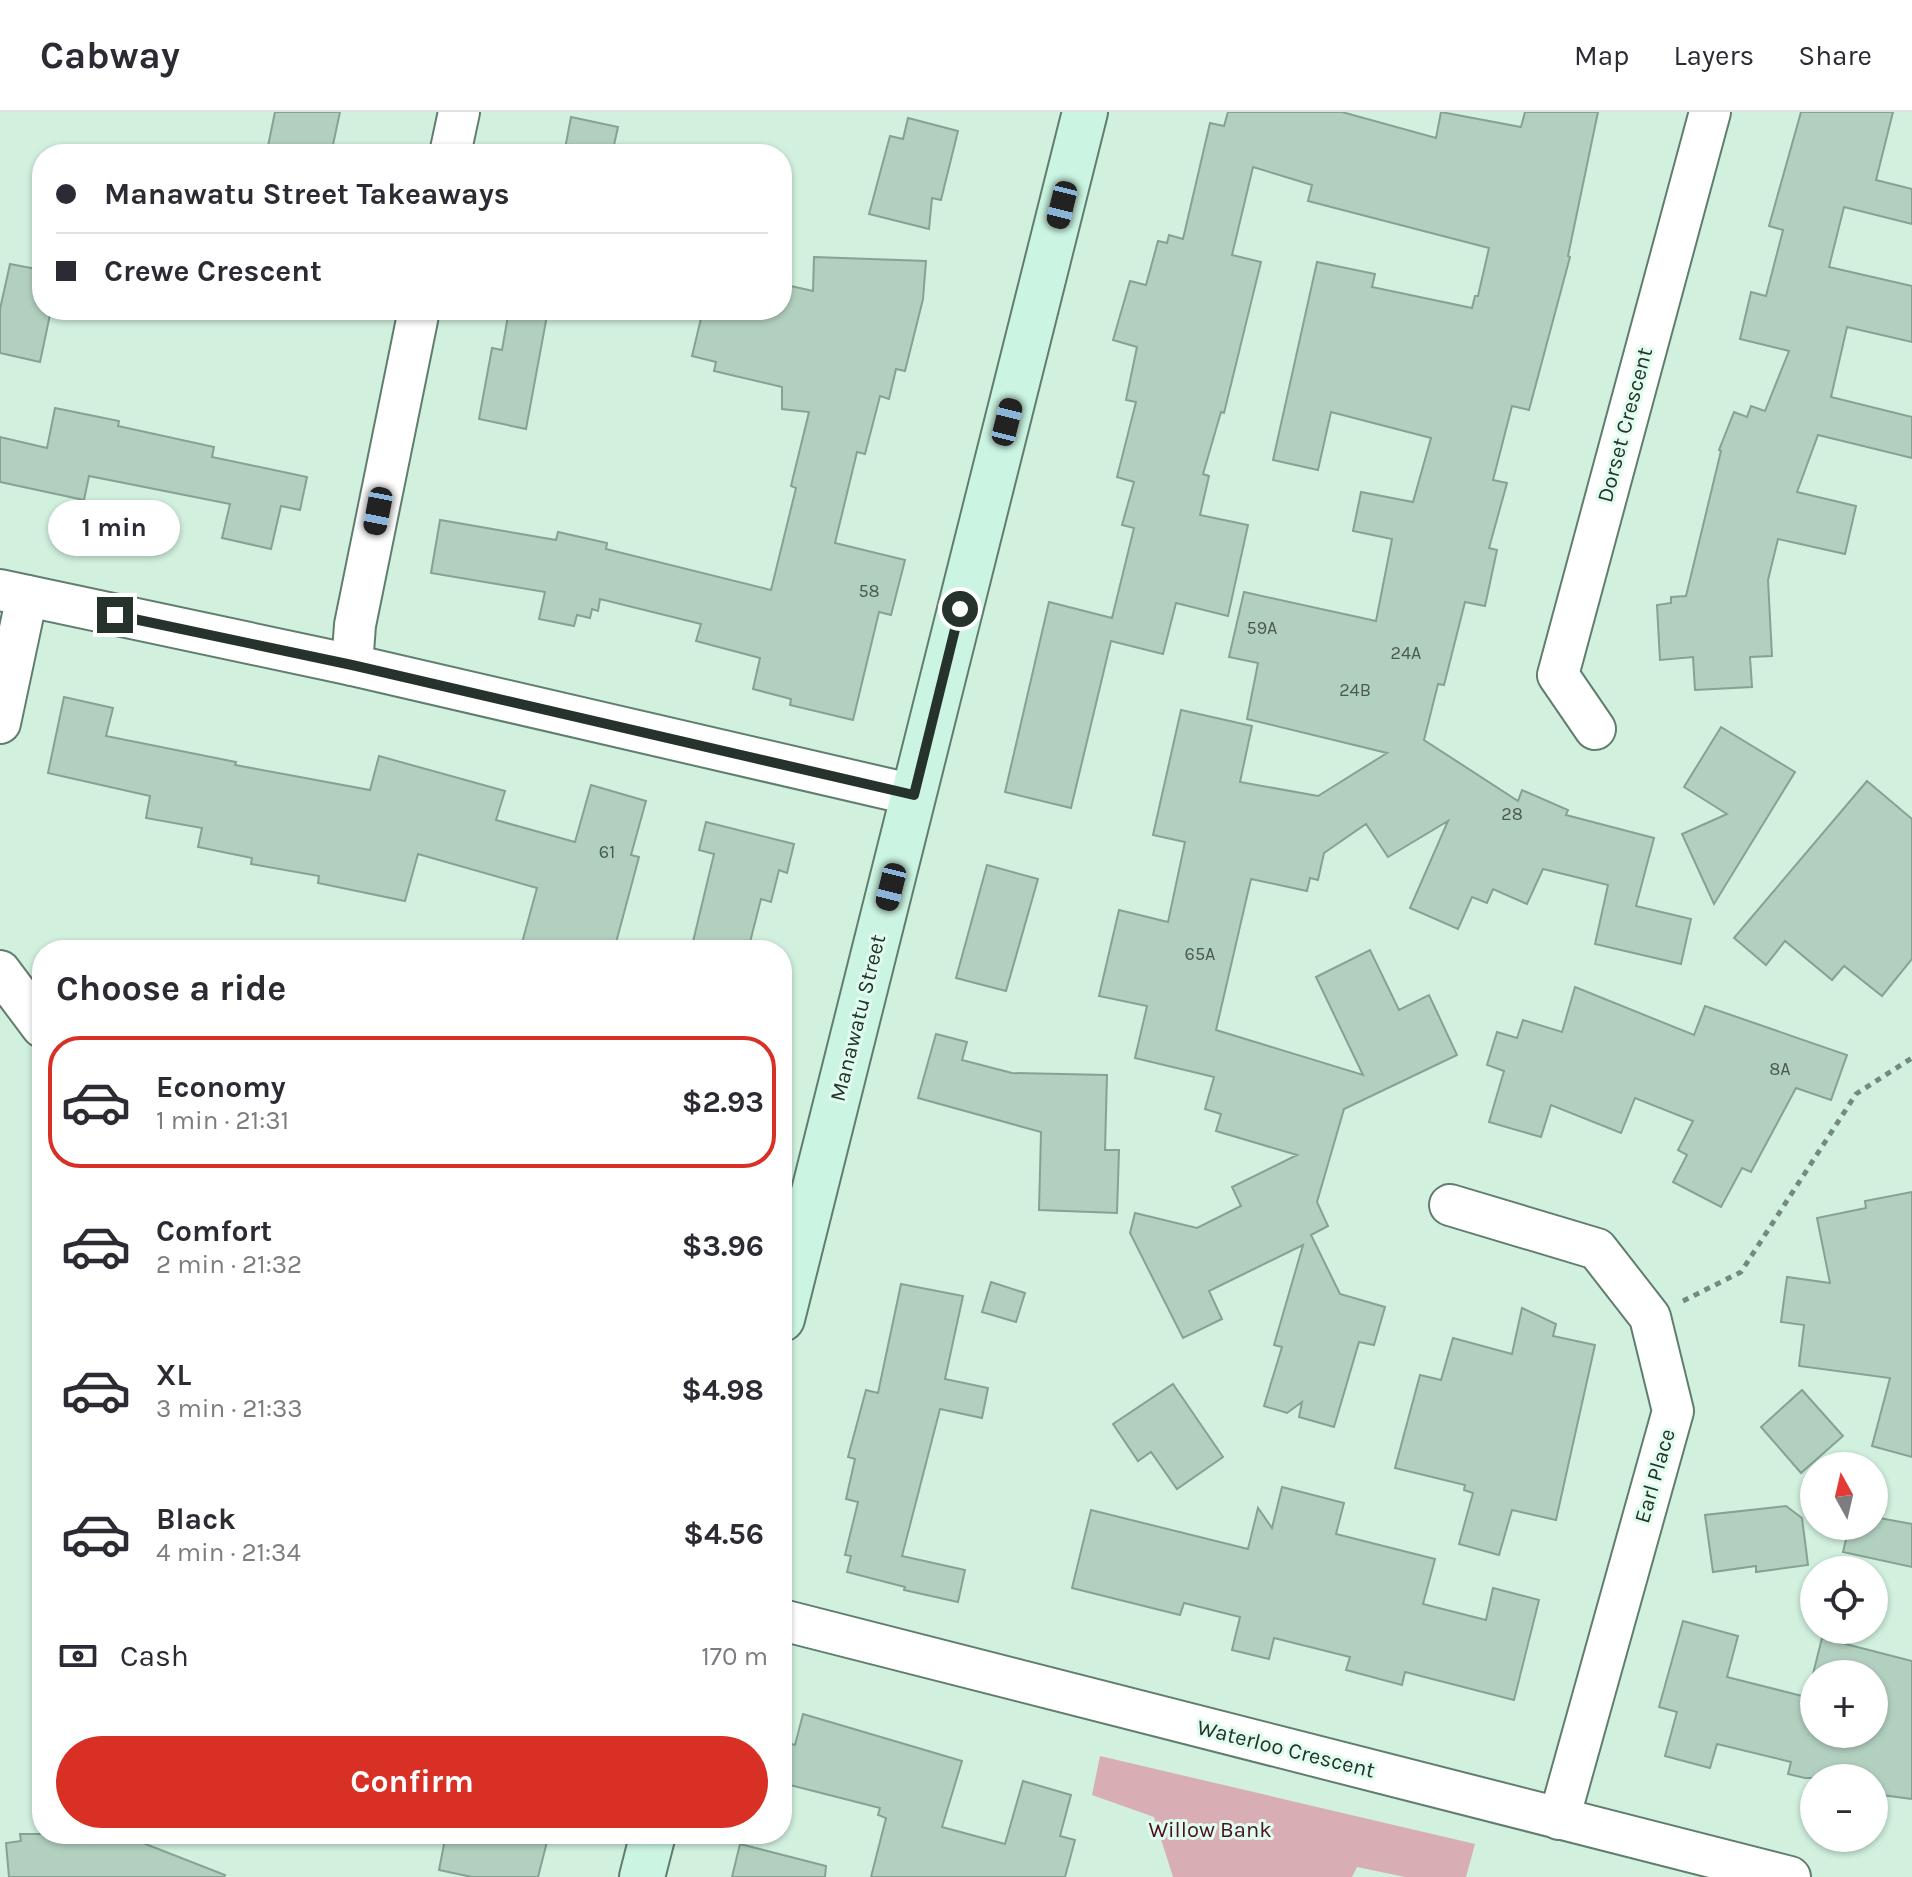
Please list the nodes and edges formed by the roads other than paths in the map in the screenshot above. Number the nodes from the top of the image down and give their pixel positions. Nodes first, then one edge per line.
1 (459, 112) edge
2 (1085, 112) edge
3 (1710, 112) edge
4 (452, 144) edge
5 (417, 320) edge
6 (13, 593) edge
7 (352, 665) junction
8 (0, 723) edge
9 (1595, 729) dead end
10 (914, 795) junction
11 (0, 971) edge
12 (32, 1014) edge
13 (1450, 1205) dead end
14 (792, 1279) edge
15 (792, 1623) edge
16 (1559, 1819) junction
17 (650, 1844) edge
18 (642, 1877) edge
19 (1790, 1877) edge

1 - 4 street
2 - 10 street, Manawatu Street
3 - 9 street, Dorset Crescent
5 - 7 street
6 - 7 street
6 - 8 street
7 - 10 street
10 - 14 street, Manawatu Street
11 - 12 street
13 - 16 street, Earl Place
15 - 16 street, Waterloo Crescent
16 - 19 street, Waterloo Crescent
17 - 18 street

